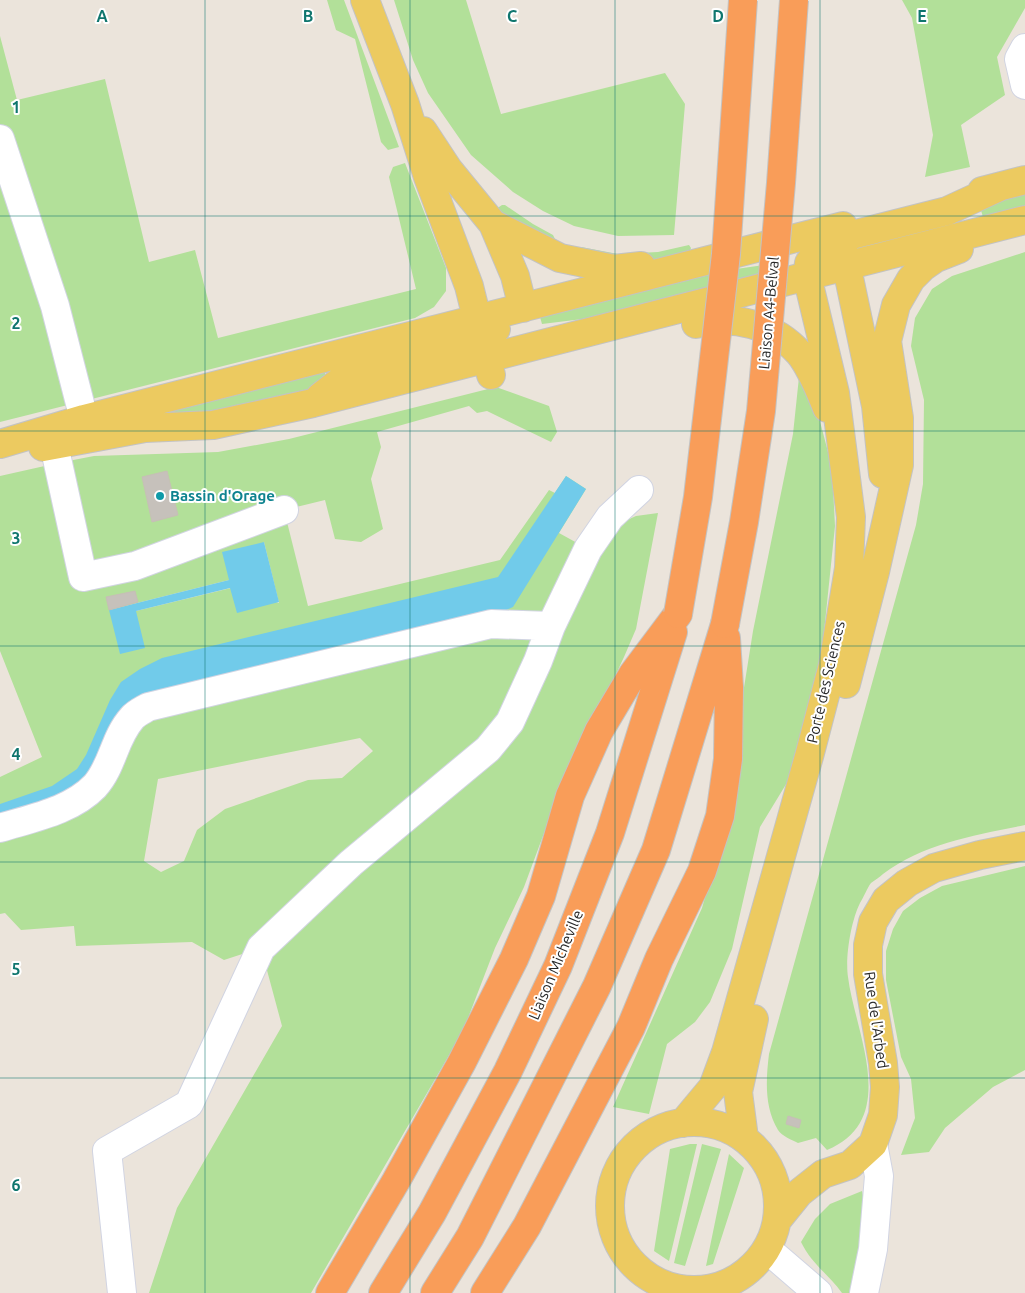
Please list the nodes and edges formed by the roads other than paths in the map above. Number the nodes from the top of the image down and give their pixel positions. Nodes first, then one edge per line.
1 (366, 0) edge
2 (743, 0) edge
3 (794, 0) edge
4 (1025, 48) edge
5 (1025, 85) edge
6 (405, 104) junction
7 (0, 138) edge
8 (1025, 180) edge
9 (1024, 220) edge
10 (493, 224) junction
11 (839, 233) junction
12 (708, 261) junction
13 (847, 266) junction
14 (807, 276) junction
15 (523, 308) junction
16 (484, 348) junction
17 (71, 435) junction
18 (0, 444) edge
19 (843, 451) junction
20 (0, 454) edge
21 (639, 490) dead end
22 (284, 510) dead end
23 (886, 520) junction
24 (678, 614) junction
25 (725, 624) junction
26 (551, 626) junction
27 (0, 828) edge
28 (1025, 846) edge
29 (683, 1122) junction
30 (744, 1138) junction
31 (873, 1144) junction
32 (771, 1171) junction
33 (823, 1174) junction
34 (778, 1219) junction
35 (767, 1249) junction
36 (650, 1285) edge
37 (714, 1290) edge
38 (122, 1293) edge
39 (330, 1293) edge
40 (383, 1293) edge
41 (435, 1293) edge
42 (485, 1293) edge
43 (818, 1293) edge
44 (864, 1293) edge

1 - 6 main road
2 - 24 highway, bridge
3 - 25 highway, Liaison A4-Belval, bridge
4 - 5 street
6 - 10 main road
6 - 16 main road
7 - 17 street
8 - 11 main road
9 - 13 main road
9 - 23 main road, Porte des Sciences
10 - 12 main road
10 - 15 main road
11 - 12 main road
11 - 13 main road, Porte des Sciences
11 - 14 main road
12 - 15 main road
13 - 14 main road
13 - 23 main road, Porte des Sciences
14 - 16 main road
14 - 19 main road, Porte des Sciences
15 - 16 main road
16 - 17 main road
16 - 17 main road
16 - 17 main road
16 - 19 main road
17 - 18 main road
17 - 20 main road
17 - 22 street
19 - 29 main road, Porte des Sciences
21 - 26 street
23 - 30 main road, Porte des Sciences
24 - 39 highway
24 - 40 highway, Liaison Micheville
25 - 41 highway
25 - 42 highway
26 - 27 street
26 - 38 street
28 - 31 main road, Rue de l'Arbed
29 - 30 main road
29 - 36 main road
30 - 32 main road
31 - 33 main road
31 - 44 street
32 - 33 main road
32 - 34 main road
33 - 34 main road
34 - 35 main road
35 - 37 main road
35 - 43 street
36 - 37 main road

